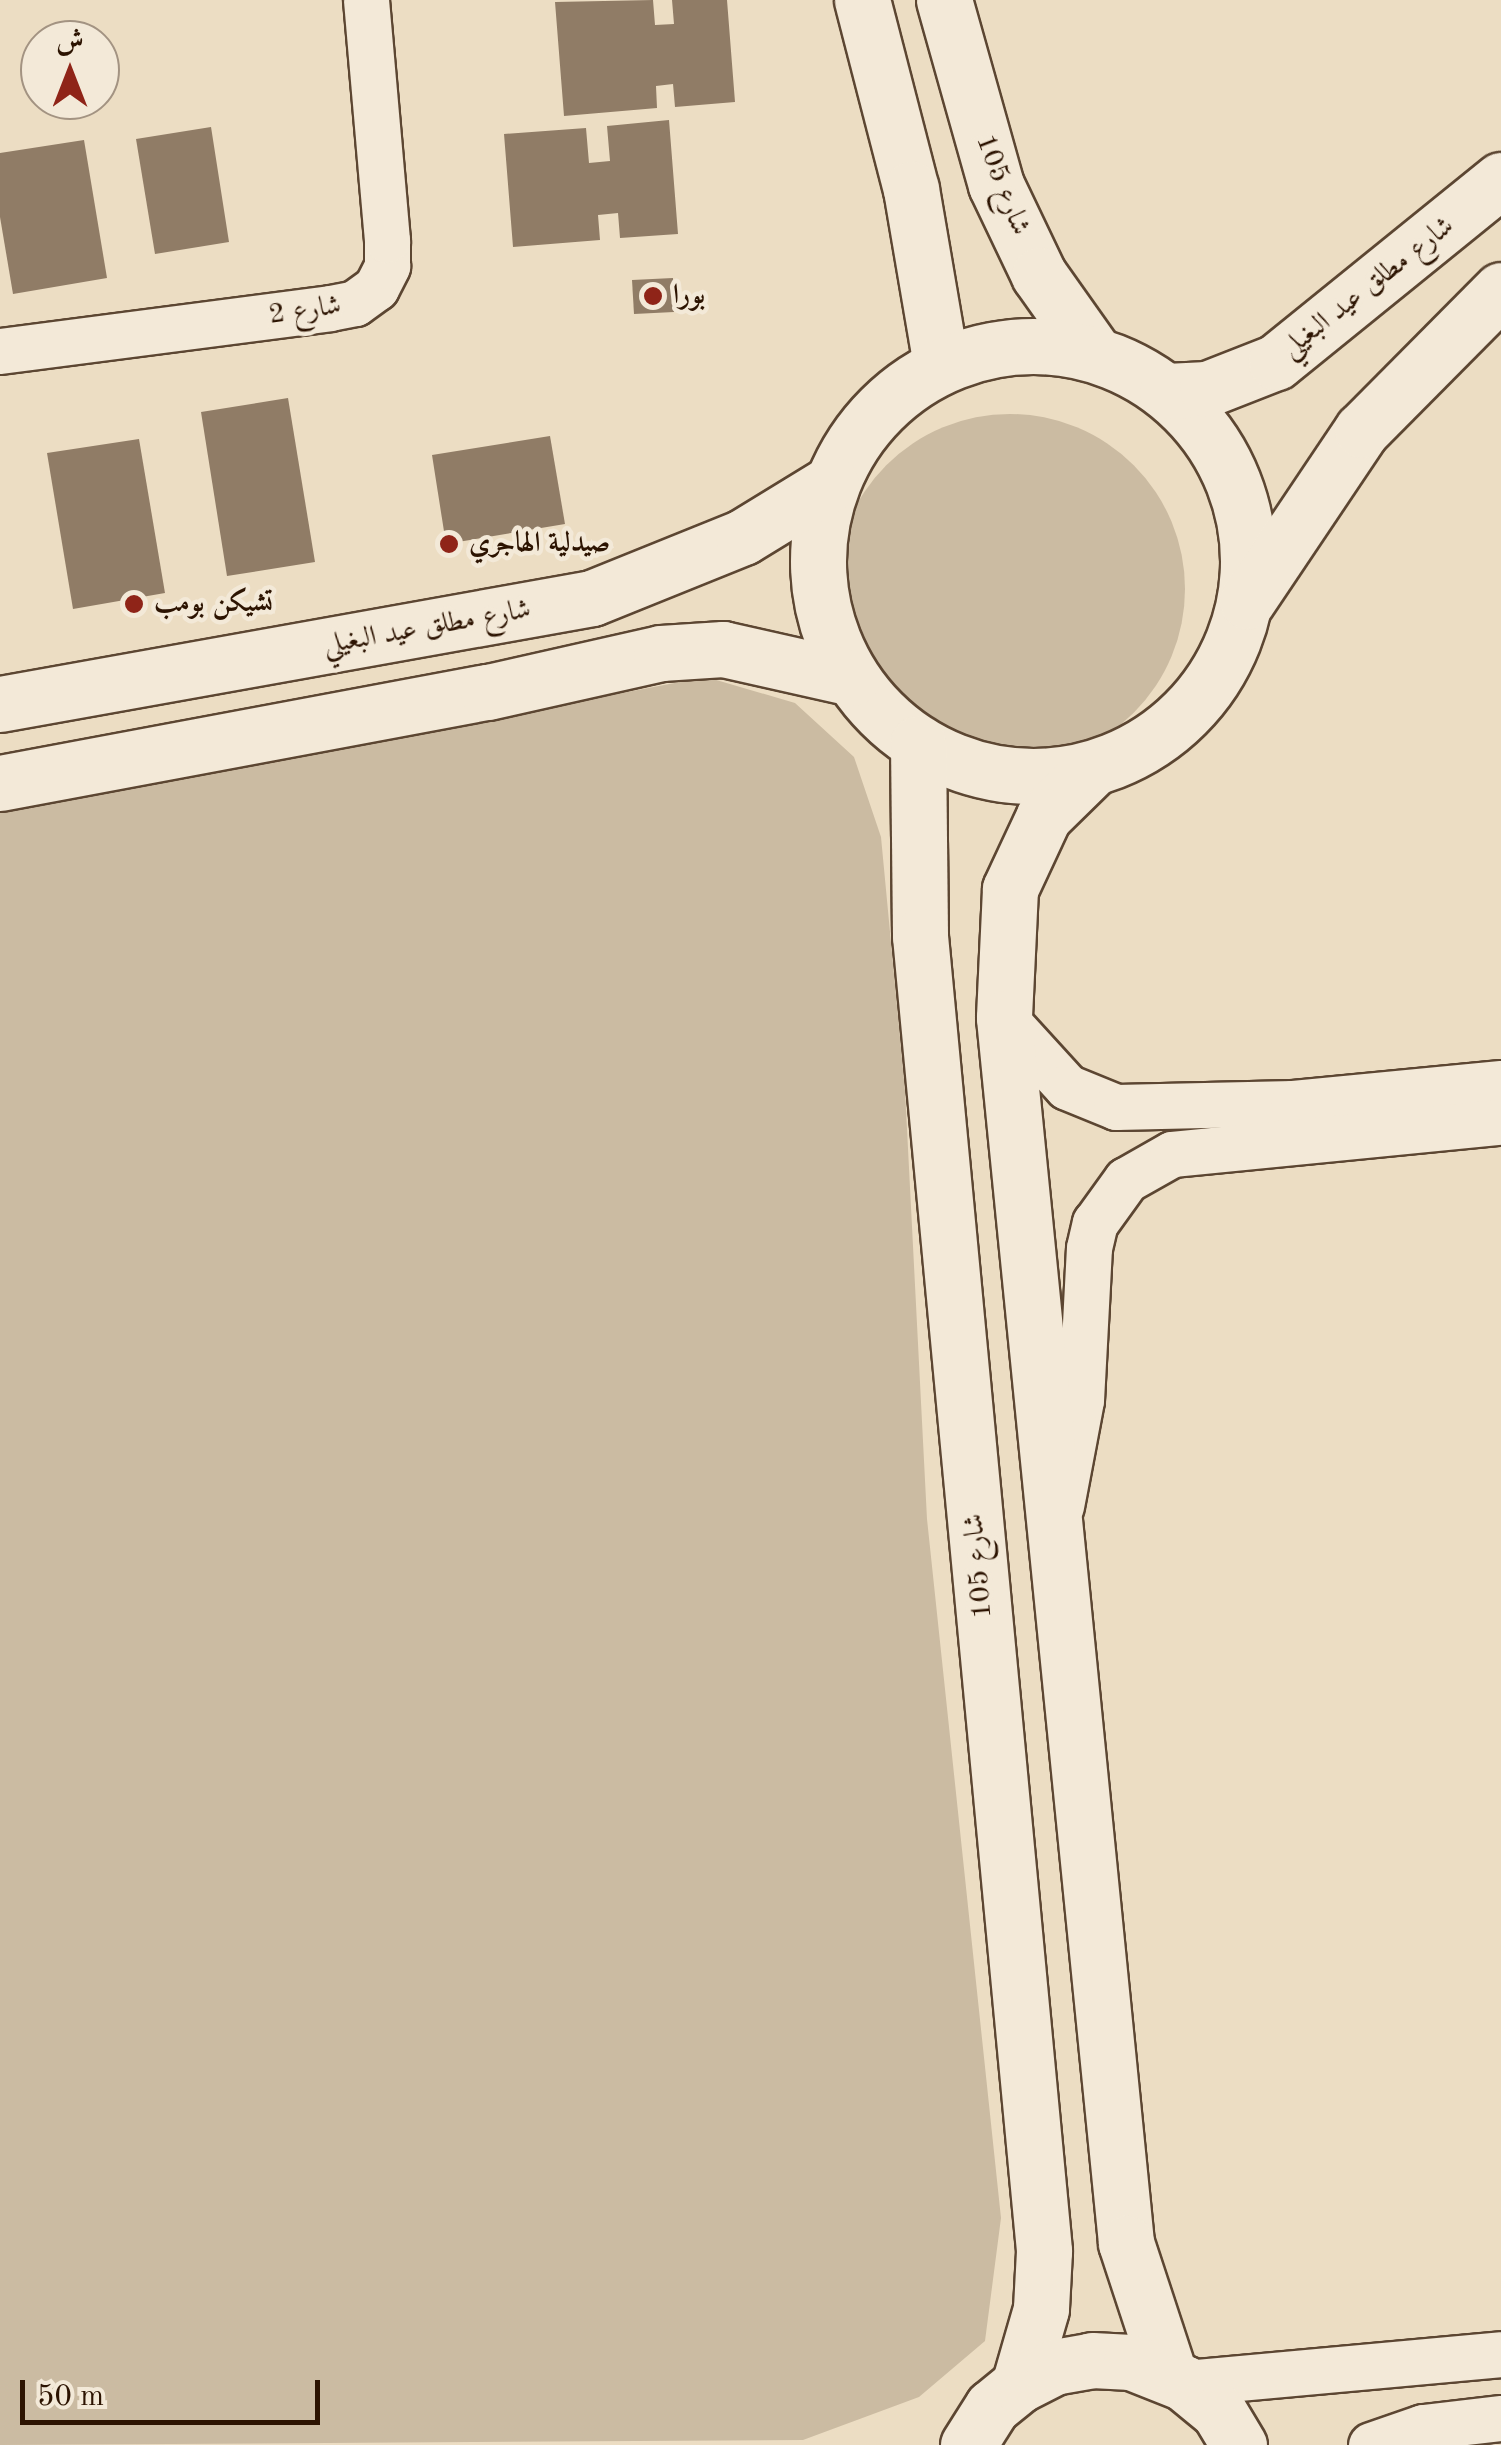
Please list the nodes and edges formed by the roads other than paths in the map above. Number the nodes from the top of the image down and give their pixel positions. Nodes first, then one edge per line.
1 (366, 0) edge
2 (862, 0) edge
3 (944, 0) edge
4 (1501, 180) edge
5 (1501, 290) edge
6 (0, 351) edge
7 (1095, 354) junction
8 (941, 365) junction
9 (1167, 391) junction
10 (831, 483) junction
11 (1246, 601) junction
12 (852, 678) junction
13 (0, 704) edge
14 (918, 744) junction
15 (1093, 768) junction
16 (0, 783) edge
17 (1004, 1018) junction
18 (1501, 1083) edge
19 (1501, 1122) edge
20 (1056, 1522) junction
21 (1501, 2354) edge
22 (1445, 2359) junction
23 (1176, 2378) junction
24 (1019, 2384) junction
25 (1501, 2418) edge
26 (1455, 2422) junction
27 (964, 2441) edge
28 (1238, 2445) edge
29 (1371, 2445) edge

1 - 6 street, شارع 2
2 - 8 street
3 - 7 street, شارع 105
4 - 9 street, شارع مطلق عيد البغيلي
5 - 11 street
7 - 8 street
7 - 9 street
8 - 10 street
9 - 11 street
10 - 12 street
10 - 13 street, شارع مطلق عيد البغيلي
11 - 15 street
12 - 14 street
12 - 16 street
14 - 15 street
14 - 24 street, شارع 105
15 - 17 street
17 - 18 street
17 - 20 street
19 - 20 street
20 - 23 street
21 - 22 street
22 - 23 street
22 - 26 street
23 - 24 street
23 - 28 street
24 - 27 street
25 - 26 street
26 - 29 street

